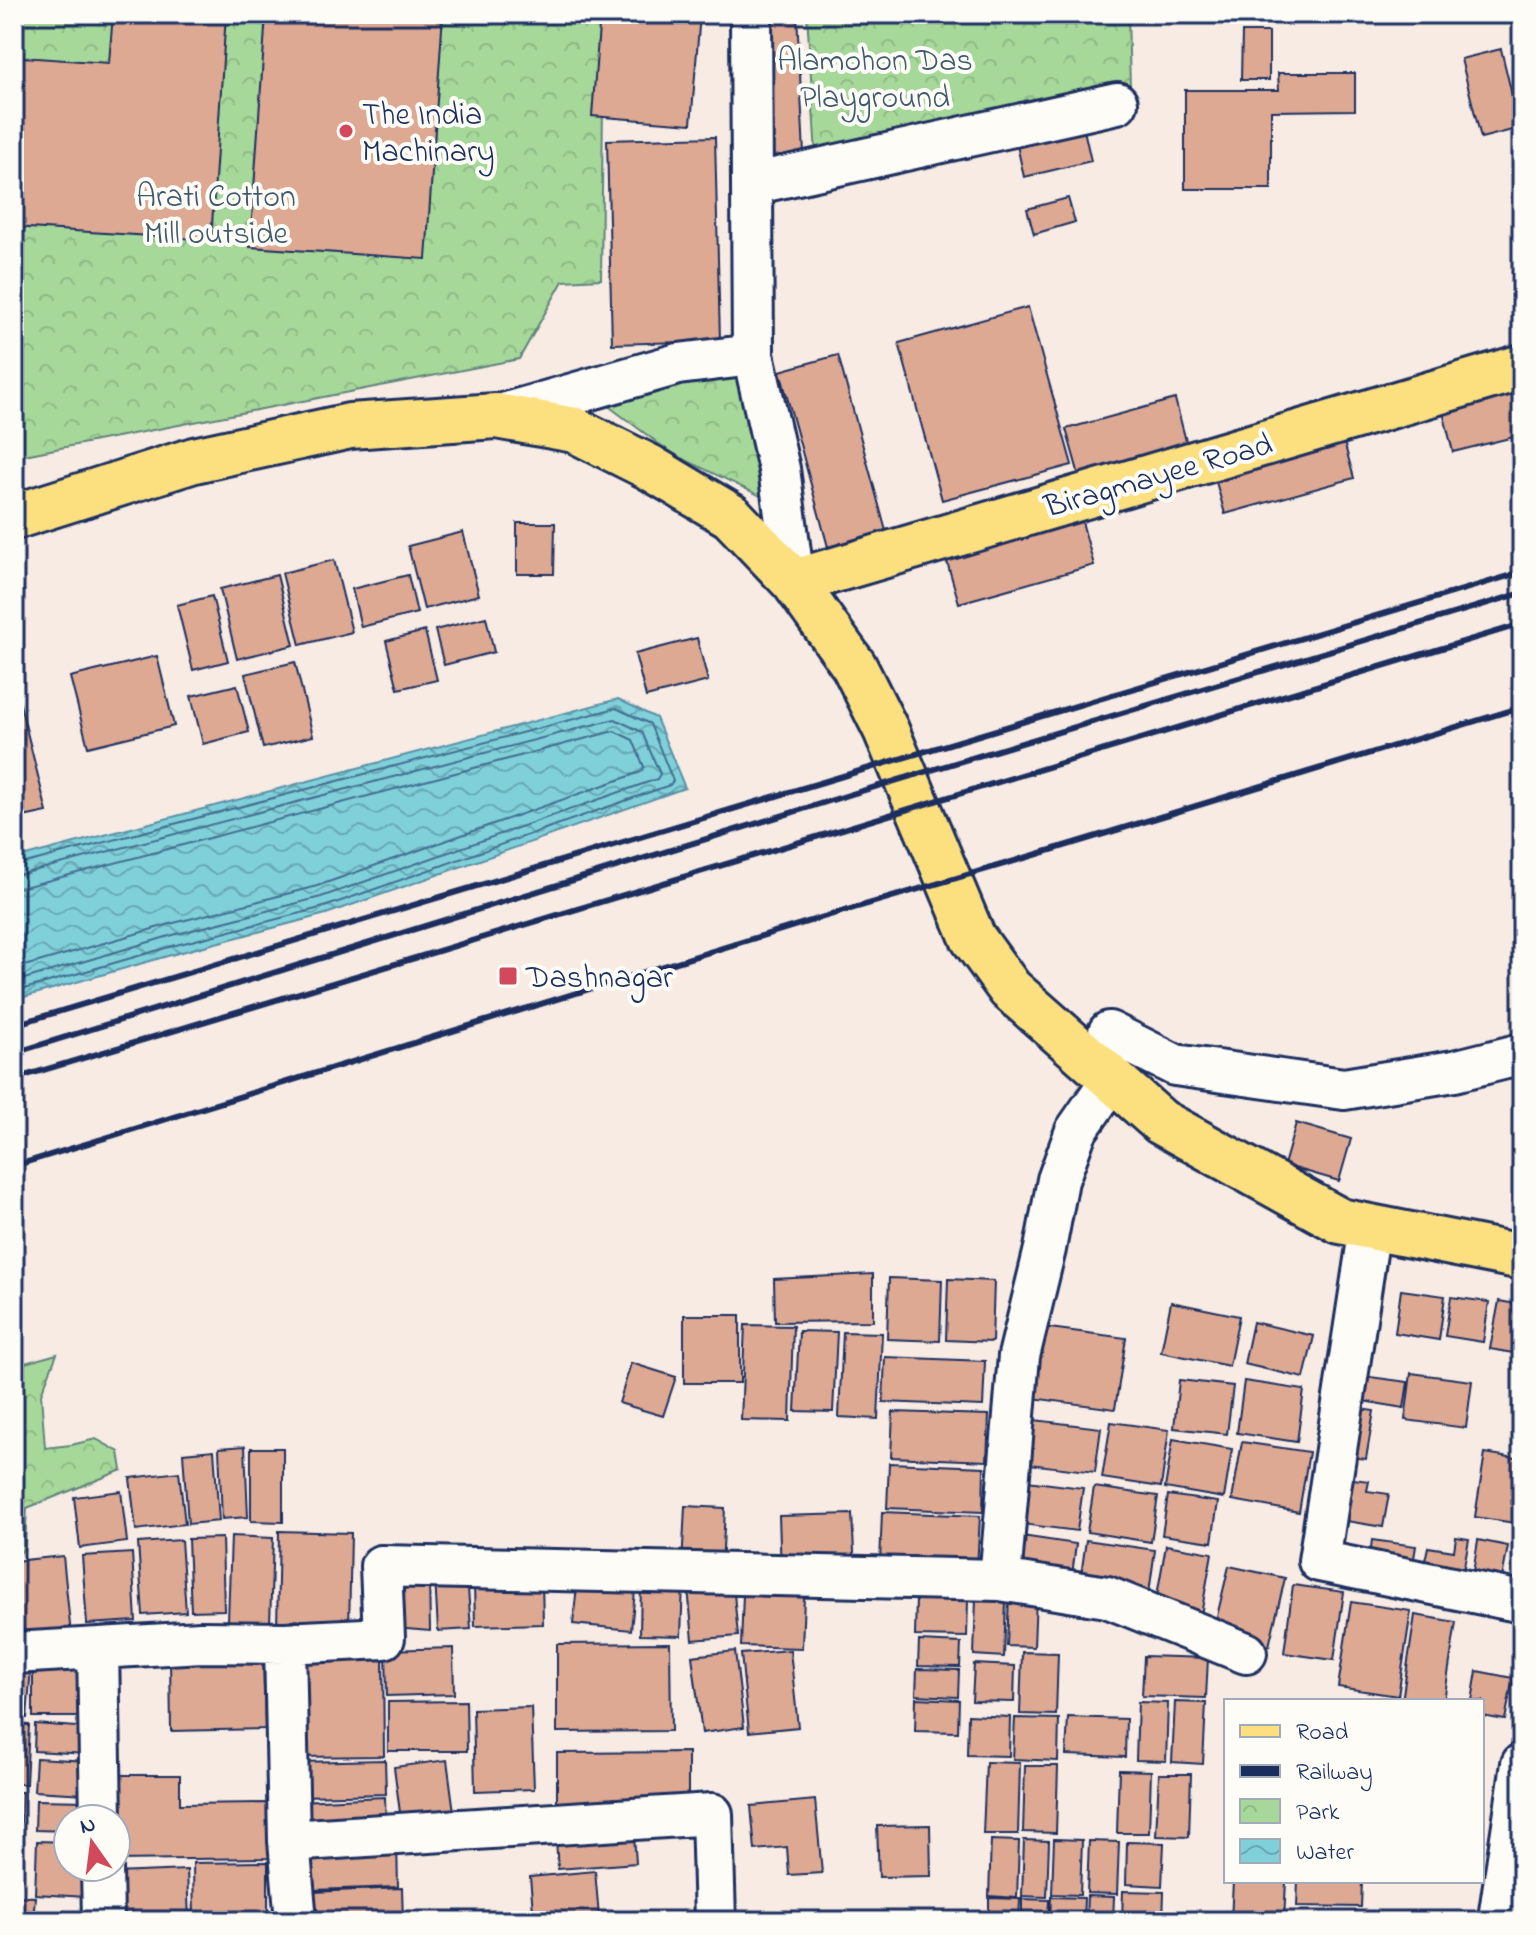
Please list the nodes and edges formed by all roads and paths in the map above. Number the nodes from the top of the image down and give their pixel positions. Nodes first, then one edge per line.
1 (751, 14) edge
2 (1117, 103) dead end
3 (752, 184) junction
4 (753, 355) junction
5 (1522, 367) edge
6 (496, 416) junction
7 (14, 517) edge
8 (794, 582) junction
9 (1109, 1032) dead end
10 (1522, 1054) edge
11 (1112, 1079) junction
12 (1370, 1227) junction
13 (1522, 1257) edge
14 (1000, 1580) junction
15 (1522, 1602) edge
16 (285, 1643) junction
17 (98, 1648) junction
18 (14, 1653) edge
19 (1246, 1653) dead end
20 (1522, 1764) edge
21 (101, 1803) edge
22 (1518, 1810) edge
23 (289, 1841) junction
24 (102, 1883) edge
25 (103, 1921) edge
26 (296, 1921) edge
27 (715, 1921) edge
28 (1504, 1921) edge

1 - 3 street
2 - 3 street
3 - 4 street
4 - 6 street
4 - 8 street
5 - 8 main road, Biragmayee Road
6 - 7 main road
6 - 8 main road
8 - 11 main road
9 - 10 street
11 - 12 main road
11 - 14 street
12 - 13 main road
12 - 15 street
14 - 16 street
14 - 19 street
16 - 17 street
16 - 23 street
17 - 18 street
17 - 21 street
20 - 22 street
22 - 28 street
23 - 26 street
23 - 27 street
24 - 25 street

